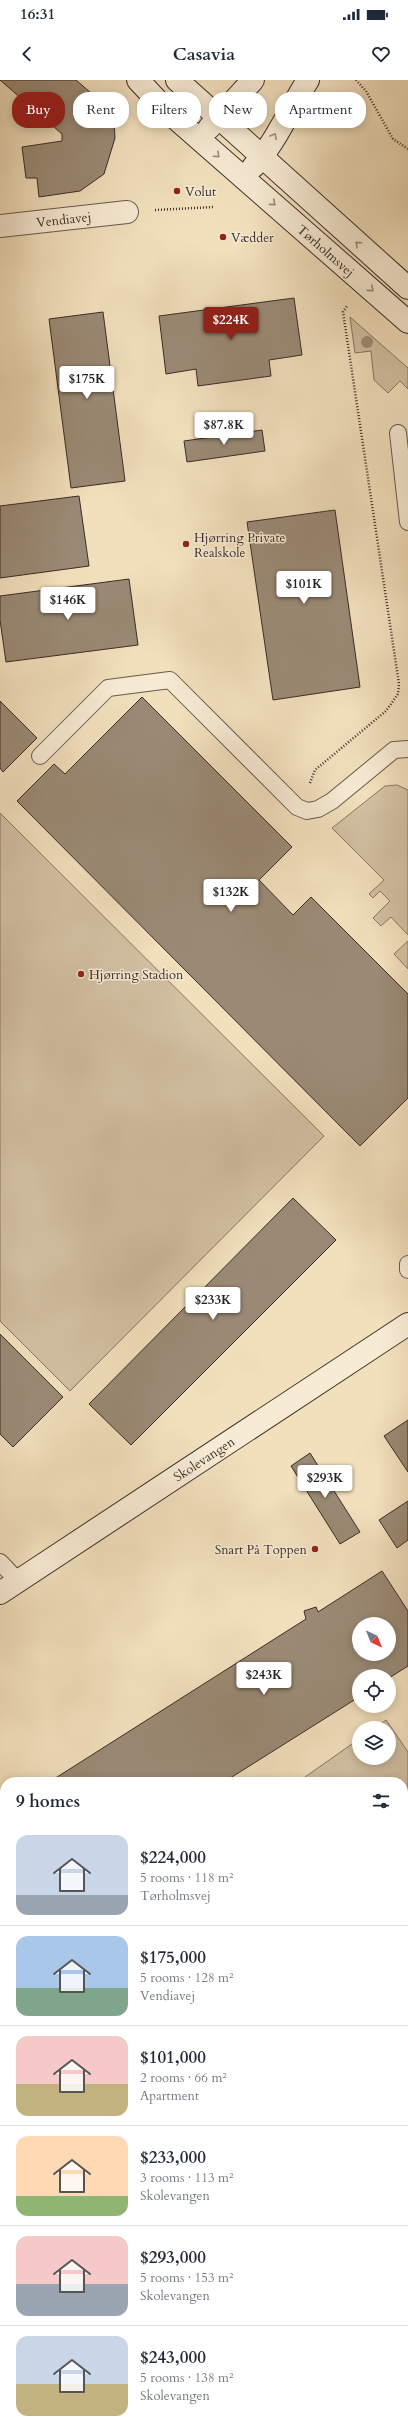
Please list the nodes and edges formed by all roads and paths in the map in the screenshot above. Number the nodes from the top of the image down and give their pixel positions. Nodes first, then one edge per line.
1 (138, 80) edge
2 (177, 80) edge
3 (253, 80) edge
4 (308, 80) edge
5 (356, 80) edge
6 (242, 92) edge
7 (209, 107) edge
8 (209, 128) edge
9 (232, 128) edge
10 (199, 139) junction
11 (408, 149) edge
12 (263, 157) junction
13 (243, 179) junction
14 (214, 207) dead end
15 (127, 212) joint
16 (0, 226) edge
17 (365, 284) junction
18 (408, 288) edge
19 (408, 322) edge
20 (408, 442) edge
21 (408, 522) edge
22 (408, 749) edge
23 (40, 756) dead end
24 (305, 786) dead end
25 (408, 1264) edge
26 (408, 1270) edge
27 (408, 1324) edge
28 (0, 1562) edge
29 (18, 1581) junction
30 (0, 1593) edge

1 - 10 street, Tørholmsvej
2 - 7 street, Tørholmsvej
3 - 6 street
12 -> 4 street
5 - 11 path
8 - 10 street
9 - 12 street, Tørholmsvej
10 -> 13 street, Tørholmsvej
12 - 13 street
18 -> 12 street, Tørholmsvej
13 -> 17 street, Tørholmsvej
14 - 15 path
15 - 16 street, Vendiavej
17 -> 19 street, Tørholmsvej
17 - 24 path
20 - 21 lane
22 - 23 lane
25 - 26 lane
27 - 29 street, Skolevangen
28 - 29 lane
29 - 30 street, Skolevangen

